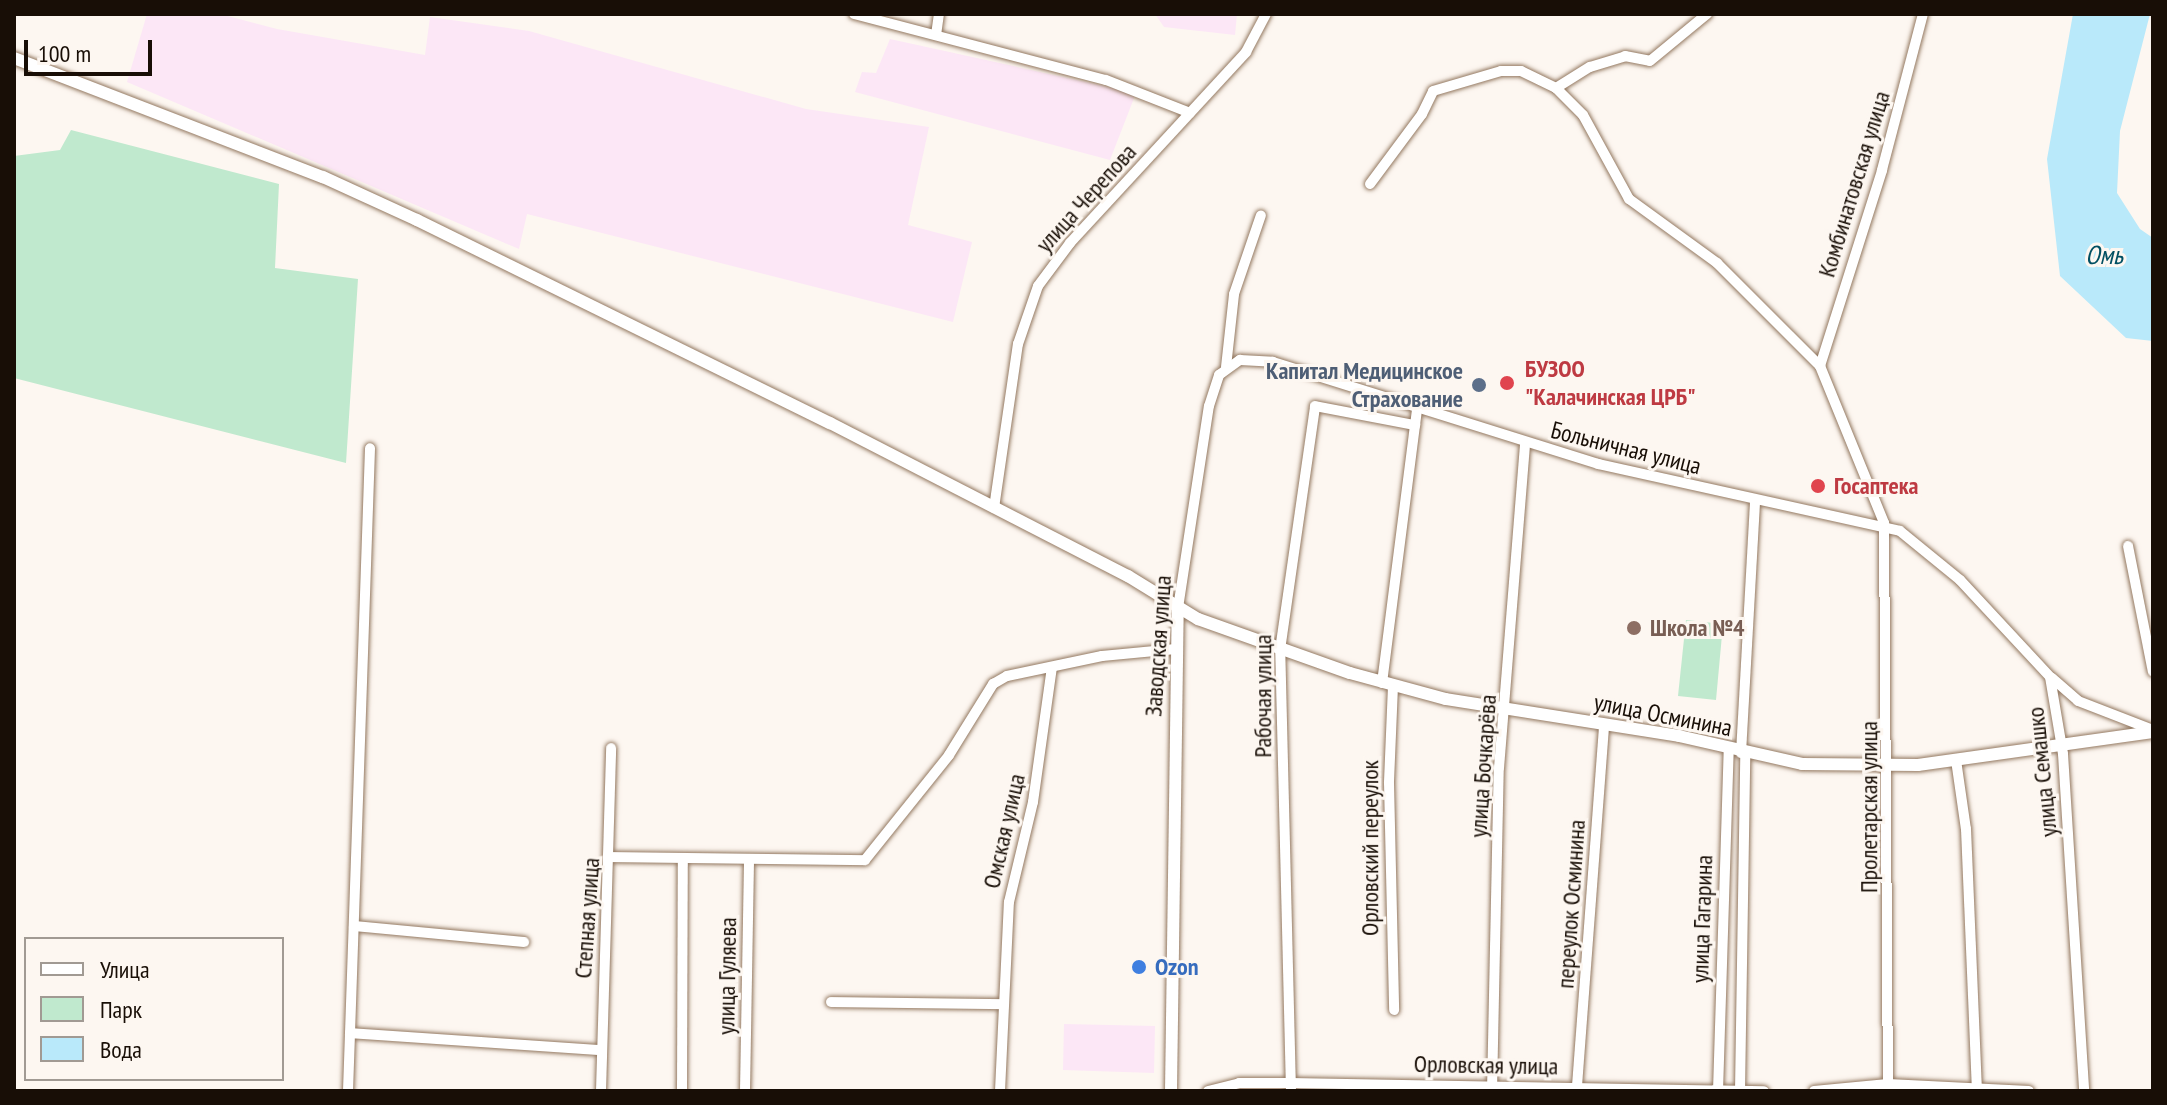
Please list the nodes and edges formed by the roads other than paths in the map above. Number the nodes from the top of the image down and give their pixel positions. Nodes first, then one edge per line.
1 (854, 14) edge
2 (939, 14) edge
3 (1266, 14) edge
4 (1707, 14) edge
5 (1923, 14) edge
6 (936, 35) junction
7 (14, 58) edge
8 (1556, 88) junction
9 (1190, 113) junction
10 (1370, 184) dead end
11 (1261, 215) dead end
12 (1820, 366) junction
13 (1226, 367) junction
14 (1417, 409) junction
15 (1415, 425) junction
16 (1525, 444) junction
17 (370, 448) dead end
18 (1755, 500) junction
19 (994, 508) junction
20 (1884, 523) junction
21 (2128, 546) dead end
22 (1178, 608) junction
23 (1176, 649) junction
24 (1280, 650) junction
25 (1052, 667) junction
26 (2153, 672) edge
27 (2050, 677) junction
28 (1388, 684) junction
29 (1505, 710) junction
30 (1604, 725) junction
31 (2153, 731) edge
32 (2062, 742) junction
33 (611, 748) dead end
34 (1738, 752) junction
35 (1956, 760) junction
36 (1890, 767) junction
37 (611, 857) junction
38 (683, 860) junction
39 (749, 861) junction
40 (354, 926) junction
41 (524, 942) dead end
42 (831, 1002) dead end
43 (1004, 1004) junction
44 (1394, 1010) dead end
45 (350, 1033) junction
46 (600, 1050) junction
47 (1291, 1087) edge
48 (1888, 1087) edge
49 (1492, 1088) edge
50 (1582, 1088) edge
51 (1977, 1089) edge
52 (1718, 1090) edge
53 (348, 1091) edge
54 (601, 1091) edge
55 (682, 1091) edge
56 (745, 1091) edge
57 (1000, 1091) edge
58 (1171, 1091) edge
59 (1208, 1091) edge
60 (1740, 1091) edge
61 (1764, 1091) edge
62 (1814, 1091) edge
63 (2029, 1091) edge
64 (2084, 1091) edge

1 - 6 street
2 - 6 street
3 - 9 street, улица Черепова
4 - 8 street
5 - 12 street, Комбинатовская улица
6 - 9 street
7 - 19 street, улица Осминина
8 - 10 street
8 - 12 street
9 - 19 street, улица Черепова
11 - 13 street, Заводская улица
12 - 20 street, Пролетарская улица
13 - 14 street, Больничная улица
13 - 22 street, Заводская улица
14 - 15 street, Орловский переулок
14 - 16 street, Больничная улица
15 - 24 street, Рабочая улица
15 - 28 street, Орловский переулок
16 - 18 street, Больничная улица
16 - 29 street, улица Бочкарёва
17 - 40 street
18 - 20 street, Больничная улица
18 - 34 street, улица Гагарина
19 - 22 street, улица Осминина
20 - 27 street, улица Семашко
20 - 36 street, Пролетарская улица
21 - 26 street
22 - 23 street, Заводская улица
22 - 24 street, улица Осминина
23 - 25 street
23 - 58 street, Заводская улица
24 - 28 street, улица Осминина
24 - 47 street, Рабочая улица
25 - 39 street
25 - 43 street, Омская улица
27 - 31 street
27 - 32 street, улица Семашко
28 - 29 street, улица Осминина
28 - 44 street, Орловский переулок
29 - 30 street, улица Осминина
29 - 49 street, улица Бочкарёва
30 - 34 street, улица Осминина
30 - 50 street, переулок Осминина
31 - 32 street, улица Осминина
32 - 35 street, улица Осминина
32 - 64 street, улица Семашко
33 - 37 street, Степная улица
34 - 36 street, улица Осминина
34 - 52 street, улица Гагарина
34 - 60 street, улица Гагарина
35 - 36 street, улица Осминина
35 - 51 street
36 - 48 street, Пролетарская улица
37 - 38 street
37 - 46 street, Степная улица
38 - 39 street
38 - 55 street
39 - 56 street, улица Гуляева
40 - 41 street
40 - 45 street
42 - 43 street
43 - 57 street, Омская улица
45 - 46 street
45 - 53 street
46 - 54 street, Степная улица
47 - 49 street, Орловская улица
47 - 59 street, Орловская улица
48 - 51 street
48 - 62 street
49 - 50 street, Орловская улица
50 - 52 street, Орловская улица
51 - 63 street
52 - 60 street, Орловская улица
60 - 61 street, Орловская улица

